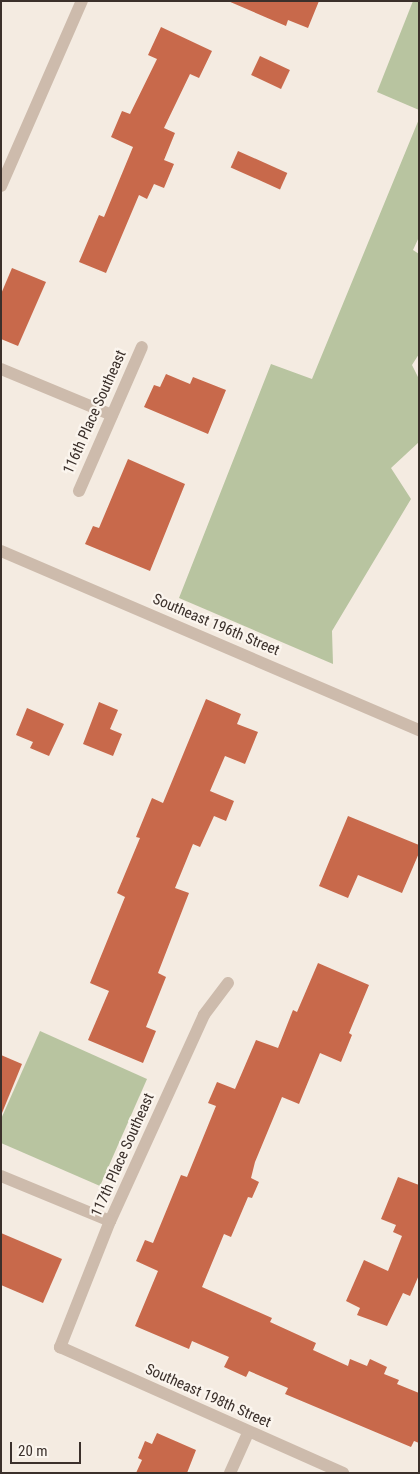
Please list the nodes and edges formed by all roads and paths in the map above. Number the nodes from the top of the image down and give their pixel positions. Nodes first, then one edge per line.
1 (82, 1) edge
2 (1, 186) edge
3 (142, 347) dead end
4 (1, 368) edge
5 (112, 415) junction
6 (79, 491) dead end
7 (1, 550) edge
8 (419, 730) edge
9 (228, 983) dead end
10 (1, 1176) edge
11 (110, 1221) junction
12 (60, 1347) joint
13 (248, 1433) junction
14 (230, 1473) edge
15 (343, 1473) edge

1 - 2 street
3 - 5 street, 116th Place Southeast
4 - 5 street
5 - 6 street, 116th Place Southeast
7 - 8 street, Southeast 196th Street
9 - 11 street, 117th Place Southeast
10 - 11 street
11 - 12 street, 117th Place Southeast
12 - 13 street, Southeast 198th Street
13 - 14 street
13 - 15 street, Southeast 198th Street

